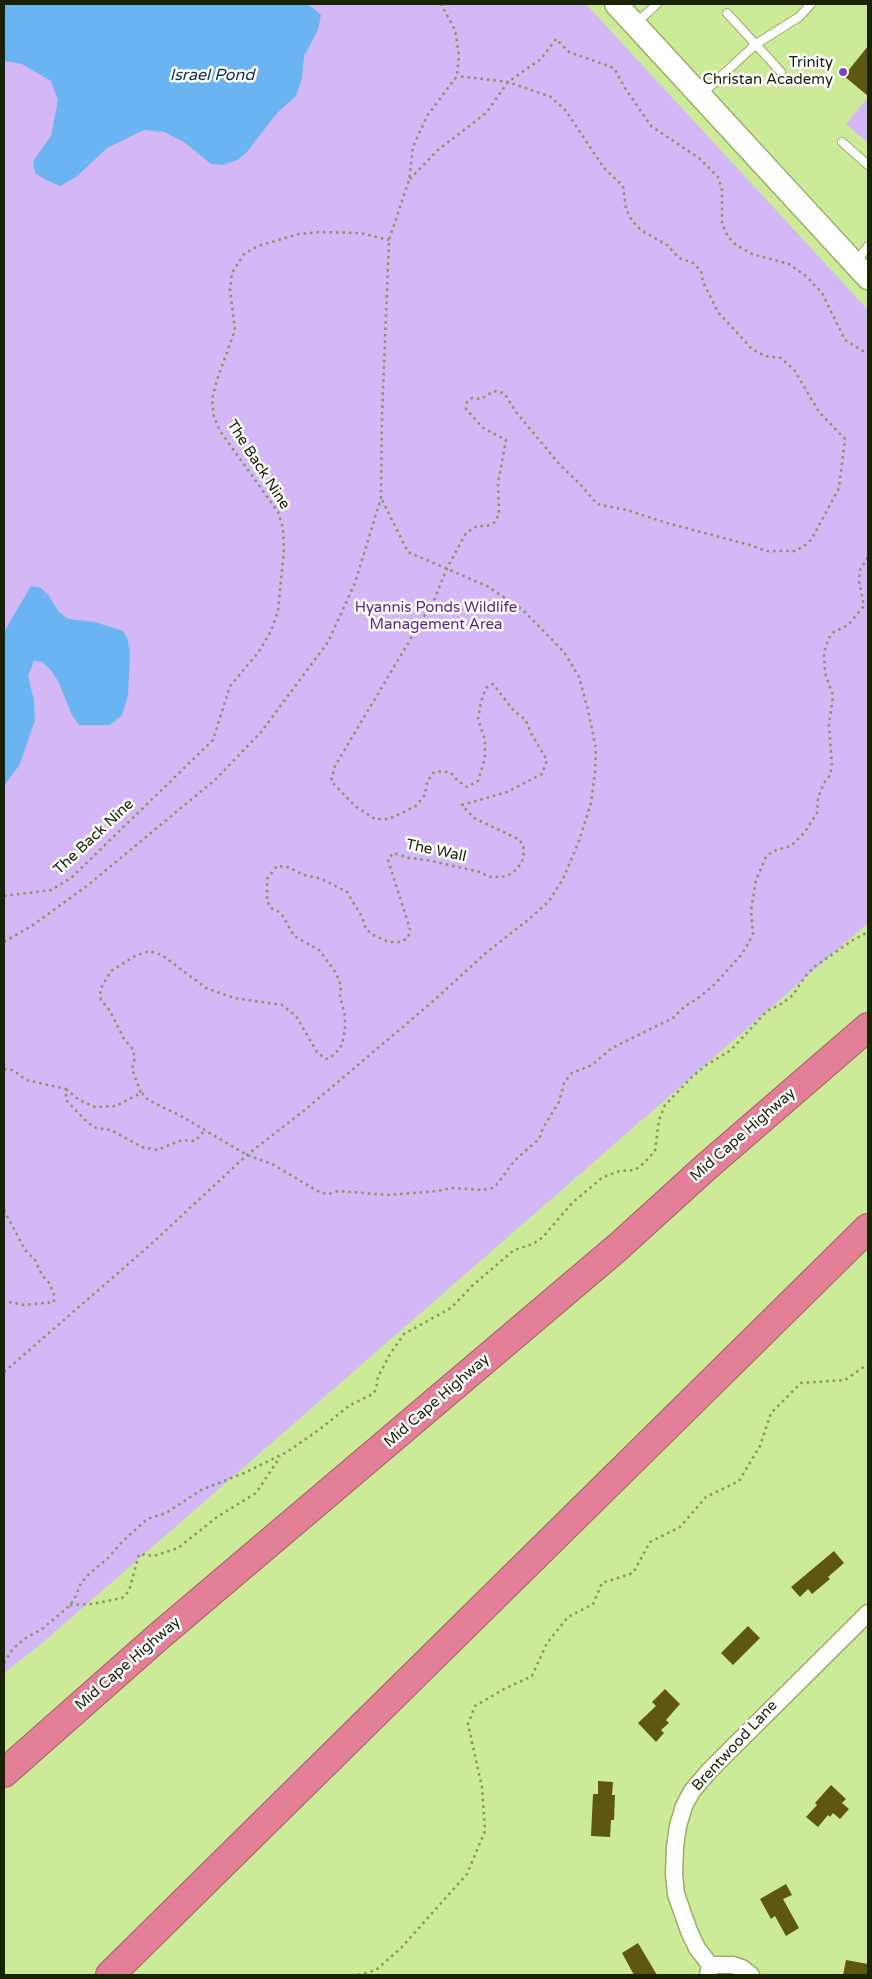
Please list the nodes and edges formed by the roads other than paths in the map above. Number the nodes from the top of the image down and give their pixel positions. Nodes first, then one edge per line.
1 (616, 4) edge
2 (657, 4) edge
3 (811, 4) edge
4 (727, 13) dead end
5 (634, 24) junction
6 (756, 44) junction
7 (782, 72) dead end
8 (701, 95) junction
9 (842, 142) dead end
10 (868, 165) edge
11 (868, 246) edge
12 (862, 271) edge
13 (868, 1028) edge
14 (868, 1228) edge
15 (868, 1613) edge
16 (4, 1773) edge
17 (709, 1970) edge
18 (110, 1975) edge
19 (751, 1975) edge

1 - 5 street
2 - 5 lane
3 - 6 lane
4 - 6 lane
5 - 8 street
6 - 7 lane
6 - 8 lane
8 - 12 street
9 - 10 lane
11 - 12 lane
13 - 16 highway, Mid Cape Highway
14 - 18 highway
15 - 17 street, Brentwood Lane
17 - 19 street, Brentwood Lane

